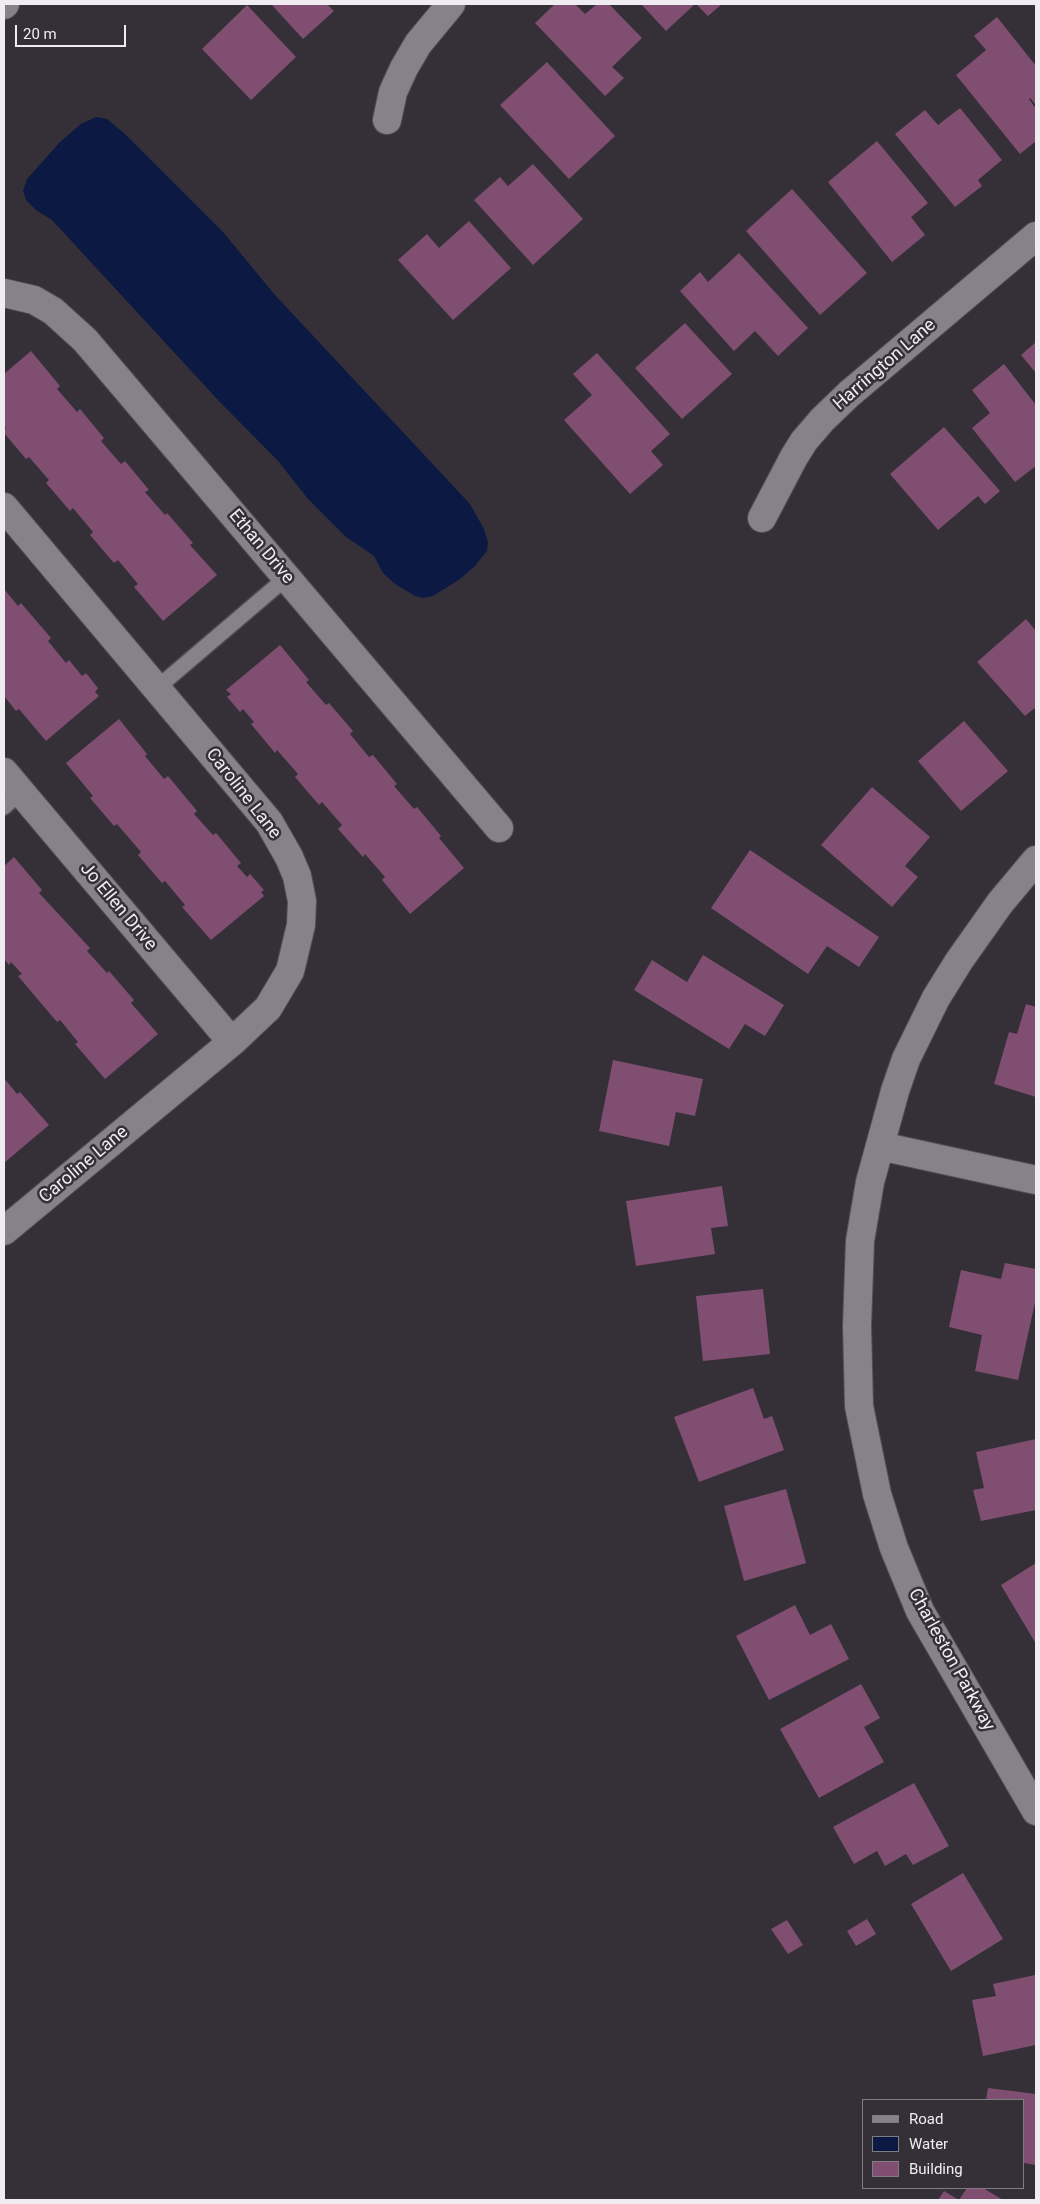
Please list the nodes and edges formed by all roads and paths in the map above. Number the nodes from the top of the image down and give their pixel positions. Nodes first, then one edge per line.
1 (451, 4) edge
2 (388, 120) dead end
3 (1036, 236) edge
4 (4, 293) edge
5 (4, 507) edge
6 (762, 518) dead end
7 (286, 578) junction
8 (157, 688) junction
9 (9, 791) edge
10 (499, 828) dead end
11 (1036, 860) edge
12 (232, 1042) junction
13 (880, 1146) junction
14 (1036, 1180) edge
15 (4, 1231) edge
16 (1036, 1811) edge

1 - 2 street
3 - 6 street, Harrington Lane
4 - 7 street, Ethan Drive
5 - 8 street, Caroline Lane
7 - 8 lane
7 - 10 street, Ethan Drive
8 - 12 street, Caroline Lane
9 - 12 street, Jo Ellen Drive
11 - 13 street, Charleston Parkway
12 - 15 street, Caroline Lane
13 - 14 street
13 - 16 street, Charleston Parkway

